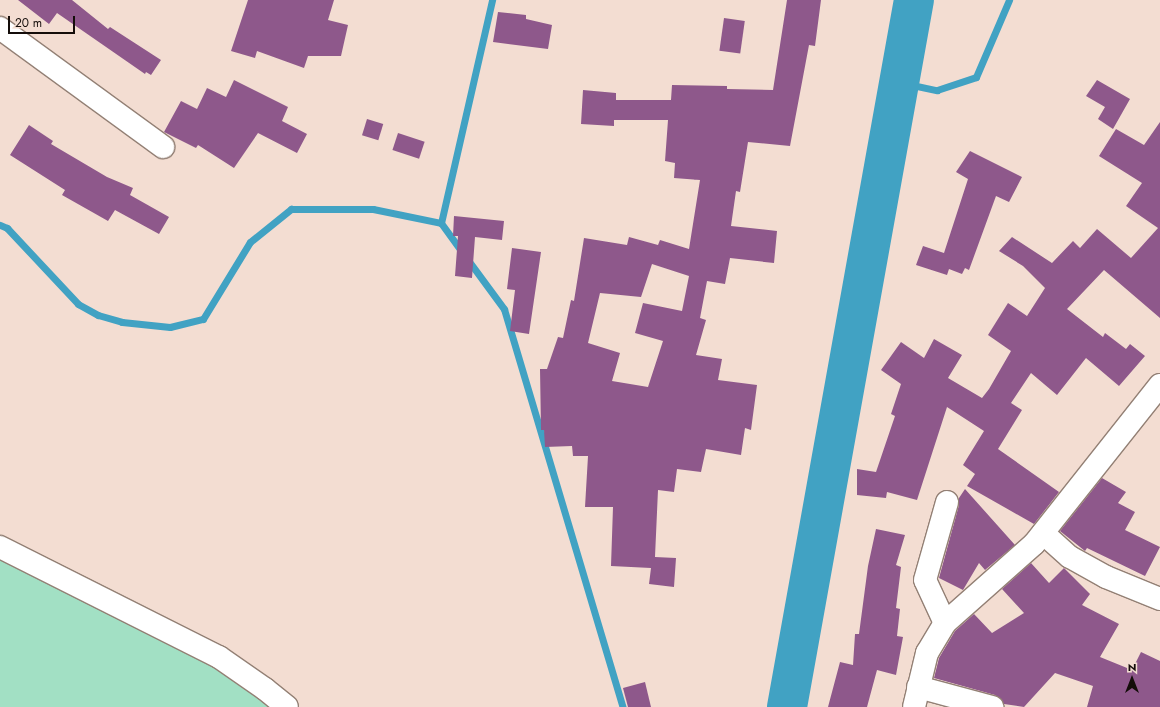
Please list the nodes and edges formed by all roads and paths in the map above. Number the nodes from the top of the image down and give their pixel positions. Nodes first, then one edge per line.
1 (0, 28) edge
2 (163, 147) dead end
3 (1160, 385) edge
4 (947, 502) dead end
5 (1043, 533) junction
6 (0, 547) edge
7 (1160, 599) edge
8 (945, 623) junction
9 (916, 697) edge
10 (287, 707) edge
11 (992, 707) edge

1 - 2 street
3 - 5 street
4 - 8 street
5 - 7 street
5 - 8 street
6 - 10 street
8 - 9 street
9 - 11 street

